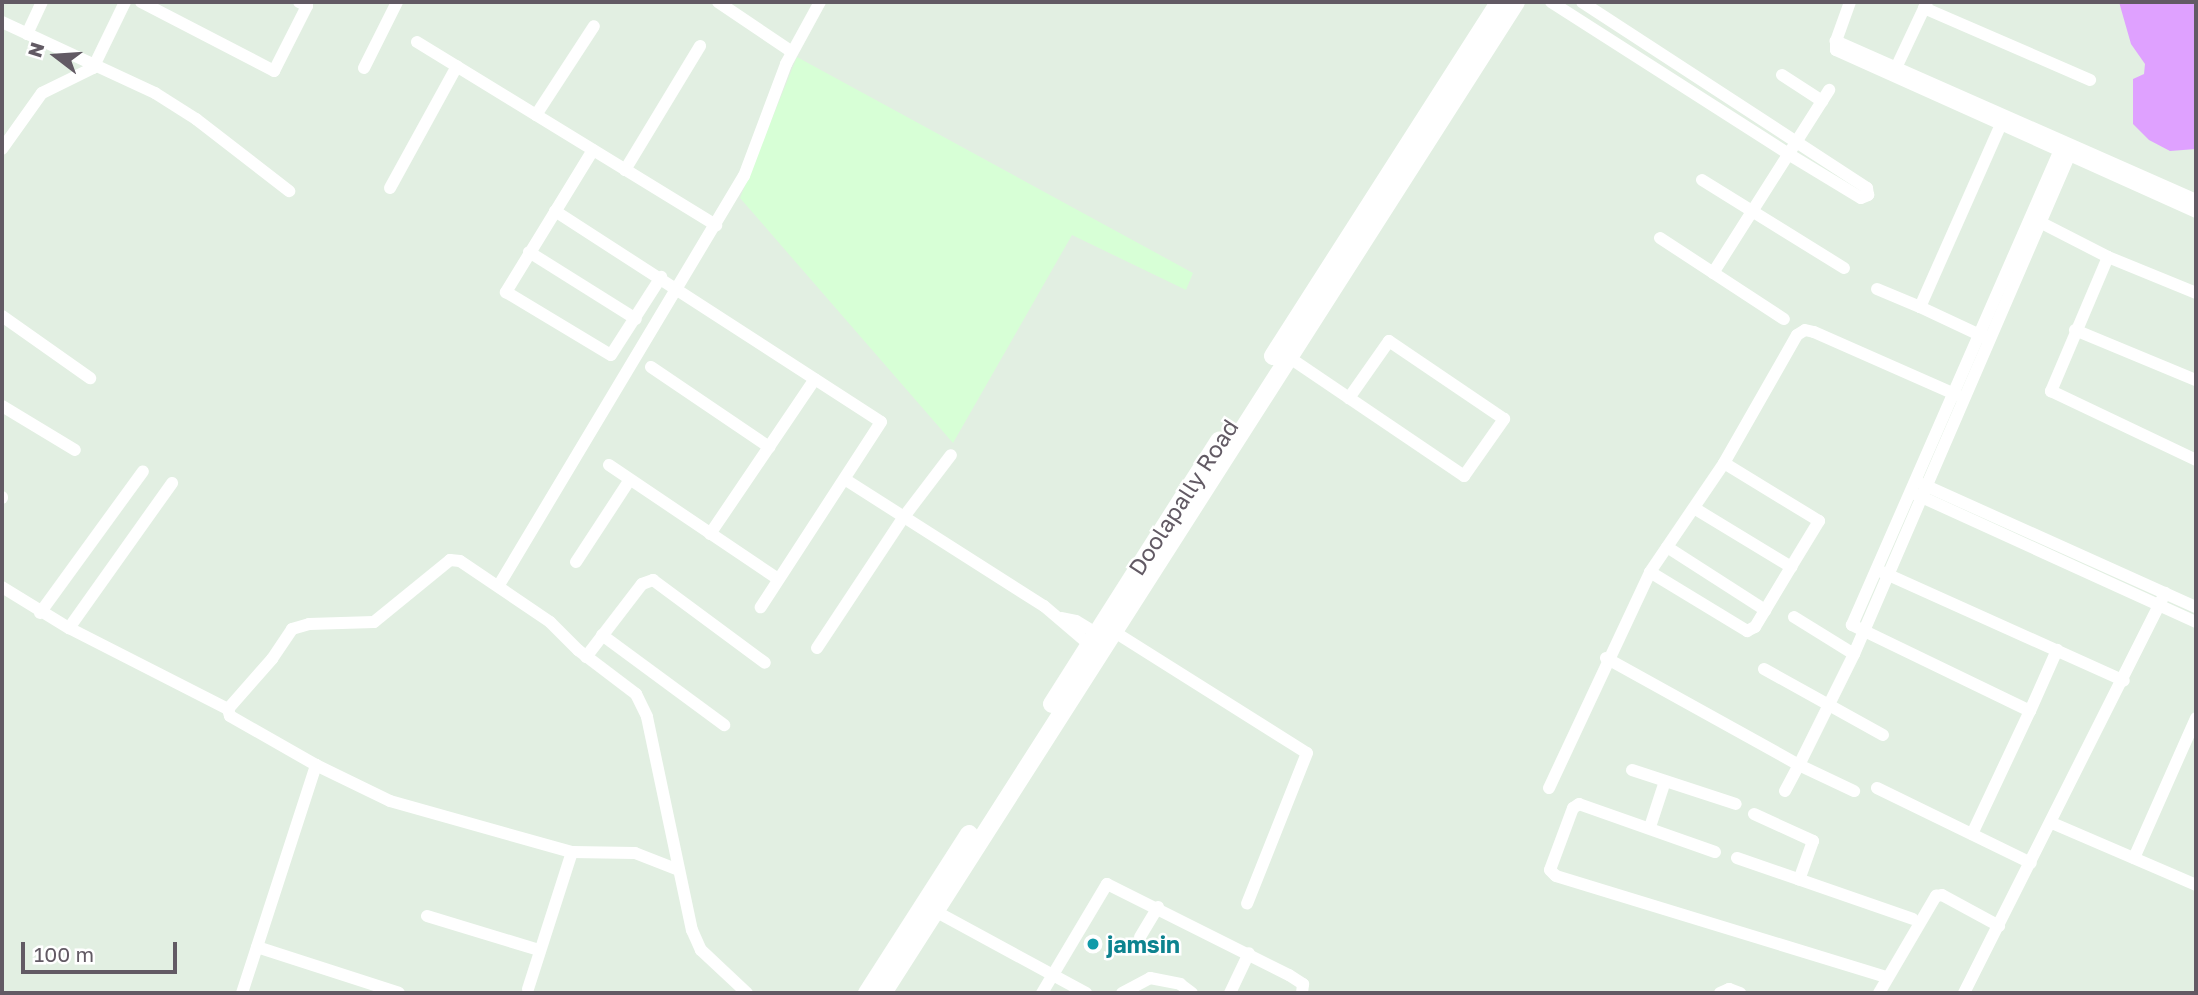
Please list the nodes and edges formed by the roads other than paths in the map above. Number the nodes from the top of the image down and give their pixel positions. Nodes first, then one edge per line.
1 (42, 2) edge
2 (125, 2) edge
3 (141, 2) edge
4 (299, 2) edge
5 (397, 2) edge
6 (718, 2) edge
7 (820, 2) edge
8 (1499, 2) edge
9 (1517, 2) edge
10 (1551, 2) edge
11 (1582, 2) edge
12 (1850, 2) edge
13 (1926, 5) edge
14 (2, 22) edge
15 (594, 26) dead end
16 (1626, 30) junction
17 (27, 34) junction
18 (417, 42) dead end
19 (1618, 44) junction
20 (700, 46) dead end
21 (792, 52) junction
22 (457, 66) junction
23 (93, 68) junction
24 (364, 68) dead end
25 (1464, 70) junction
26 (1895, 70) junction
27 (1782, 75) dead end
28 (2090, 80) dead end
29 (1735, 101) junction
30 (1725, 114) junction
31 (536, 116) junction
32 (2003, 120) junction
33 (1797, 143) junction
34 (2066, 148) junction
35 (2, 149) edge
36 (593, 150) junction
37 (1790, 155) junction
38 (625, 170) junction
39 (1702, 180) dead end
40 (390, 188) dead end
41 (289, 191) dead end
42 (2196, 200) edge
43 (555, 211) junction
44 (1751, 212) junction
45 (2196, 212) edge
46 (2036, 220) junction
47 (716, 225) junction
48 (1660, 238) dead end
49 (529, 252) junction
50 (2108, 257) junction
51 (1844, 268) dead end
52 (1713, 273) junction
53 (661, 277) junction
54 (677, 287) junction
55 (1877, 289) dead end
56 (2196, 293) edge
57 (1920, 307) junction
58 (2, 316) edge
59 (636, 319) junction
60 (1784, 319) dead end
61 (2075, 330) junction
62 (1985, 337) junction
63 (1287, 356) junction
64 (651, 367) dead end
65 (90, 378) dead end
66 (815, 379) junction
67 (2196, 380) edge
68 (1953, 393) junction
69 (1349, 398) junction
70 (1966, 399) junction
71 (2, 406) edge
72 (769, 447) junction
73 (75, 450) dead end
74 (951, 455) dead end
75 (2196, 460) edge
76 (1724, 463) junction
77 (609, 466) dead end
78 (143, 471) dead end
79 (846, 480) junction
80 (629, 481) junction
81 (172, 483) dead end
82 (1919, 489) junction
83 (1695, 508) junction
84 (903, 518) junction
85 (710, 534) junction
86 (1667, 547) junction
87 (576, 562) dead end
88 (1791, 567) junction
89 (1650, 572) junction
90 (1882, 573) junction
91 (778, 579) junction
92 (499, 585) junction
93 (2, 587) edge
94 (2162, 599) junction
95 (761, 607) dead end
96 (2196, 607) edge
97 (1765, 610) junction
98 (40, 613) junction
99 (1794, 617) dead end
100 (2196, 622) edge
101 (1857, 627) junction
102 (69, 628) junction
103 (602, 635) junction
104 (1100, 636) junction
105 (817, 648) dead end
106 (2057, 650) junction
107 (1854, 654) junction
108 (586, 657) junction
109 (1606, 658) junction
110 (765, 663) dead end
111 (1764, 669) dead end
112 (2124, 681) junction
113 (1829, 704) junction
114 (228, 709) junction
115 (2031, 711) junction
116 (2196, 718) edge
117 (724, 725) dead end
118 (1883, 735) dead end
119 (316, 765) junction
120 (1799, 765) junction
121 (1632, 770) dead end
122 (1665, 781) junction
123 (1549, 788) dead end
124 (1877, 788) dead end
125 (1785, 791) dead end
126 (1854, 791) dead end
127 (1736, 804) dead end
128 (1754, 814) dead end
129 (2052, 822) junction
130 (1650, 827) junction
131 (1972, 834) junction
132 (572, 852) junction
133 (1715, 852) dead end
134 (1737, 858) dead end
135 (2134, 858) junction
136 (2031, 863) junction
137 (676, 869) junction
138 (947, 879) junction
139 (1799, 880) junction
140 (2196, 885) edge
141 (1247, 904) dead end
142 (1158, 907) junction
143 (935, 911) junction
144 (427, 916) dead end
145 (1917, 921) junction
146 (1998, 926) junction
147 (1140, 937) dead end
148 (257, 947) junction
149 (539, 950) junction
150 (1249, 954) junction
151 (1049, 977) junction
152 (1887, 977) junction
153 (528, 989) dead end
154 (242, 993) edge
155 (399, 993) edge
156 (747, 993) edge
157 (867, 993) edge
158 (883, 993) edge
159 (1042, 993) edge
160 (1086, 993) edge
161 (1122, 993) edge
162 (1192, 993) edge
163 (1230, 993) edge
164 (1302, 993) edge
165 (1879, 993) edge
166 (1964, 993) edge

1 - 17 street
2 - 23 street
3 - 4 street
5 - 24 street
6 - 21 street
7 - 21 street
8 - 25 main road, Doolapally Road
9 - 25 main road, Doolapally Road
10 - 19 street
11 - 16 street
12 - 26 street
13 - 26 street
13 - 28 street
14 - 17 street
15 - 31 street
16 - 19 street
16 - 29 street
17 - 23 street
18 - 22 street
19 - 30 street
20 - 38 street
21 - 47 street
22 - 31 street
22 - 40 street
23 - 35 street
23 - 41 street
25 - 63 main road, Doolapally Road
25 - 104 main road, Doolapally Road
26 - 32 street
27 - 33 street
29 - 30 street
29 - 33 street
30 - 37 street
31 - 36 street
32 - 34 street
32 - 57 street
33 - 37 street
33 - 37 street
34 - 42 street
34 - 45 street
34 - 46 street
36 - 38 street
36 - 43 street
37 - 44 street
38 - 47 street
39 - 44 street
43 - 49 street
43 - 53 street
44 - 51 street
44 - 52 street
46 - 50 street
46 - 62 street
47 - 54 street
48 - 52 street
49 - 59 street
49 - 59 street
50 - 56 street
50 - 61 street
52 - 60 street
53 - 54 street
53 - 59 street
54 - 66 street
54 - 92 street
55 - 57 street
57 - 62 street
58 - 65 street
61 - 67 street
61 - 75 street
62 - 68 street
62 - 70 street
63 - 69 street
63 - 104 main road, Doolapally Road
64 - 72 street
66 - 72 street
66 - 79 street
68 - 70 street
68 - 76 street
68 - 82 street
69 - 69 street
70 - 82 street
71 - 73 street
72 - 85 street
74 - 84 street
76 - 83 street
76 - 88 street
77 - 80 street
78 - 98 street
79 - 84 street
79 - 91 street
80 - 85 street
80 - 87 street
81 - 102 street
82 - 90 street
82 - 94 street
83 - 86 street
83 - 88 street
84 - 104 street
84 - 105 street
85 - 91 street
86 - 89 street
86 - 97 street
88 - 97 street
89 - 97 street
89 - 109 street
90 - 101 street
90 - 106 street
91 - 95 street
92 - 108 street
92 - 114 street
93 - 98 street
94 - 96 street
94 - 100 street
94 - 112 street
98 - 102 street
99 - 107 street
101 - 107 street
101 - 115 street
102 - 114 street
103 - 108 street
103 - 110 street
103 - 117 street
104 - 138 main road, Doolapally Road
104 - 138 main road
104 - 141 street
106 - 112 street
106 - 115 street
107 - 113 street
108 - 137 street
109 - 120 street
109 - 123 street
111 - 113 street
112 - 129 street
113 - 118 street
113 - 120 street
114 - 119 street
115 - 131 street
116 - 135 street
119 - 132 street
119 - 148 street
120 - 125 street
120 - 126 street
121 - 122 street
122 - 127 street
122 - 130 street
124 - 131 street
128 - 139 street
129 - 135 street
129 - 136 street
130 - 133 street
130 - 152 street
131 - 136 street
132 - 137 street
132 - 149 street
134 - 139 street
135 - 140 street
136 - 146 street
137 - 156 street
138 - 143 main road
138 - 157 main road, Doolapally Road
139 - 145 street
142 - 147 street
142 - 150 street
142 - 151 street
143 - 151 street
143 - 158 main road
144 - 149 street
145 - 146 street
145 - 152 street
146 - 166 street
148 - 154 street
148 - 155 street
149 - 153 street
150 - 163 street
150 - 164 street
151 - 159 street
151 - 160 street
152 - 165 street
161 - 162 street

